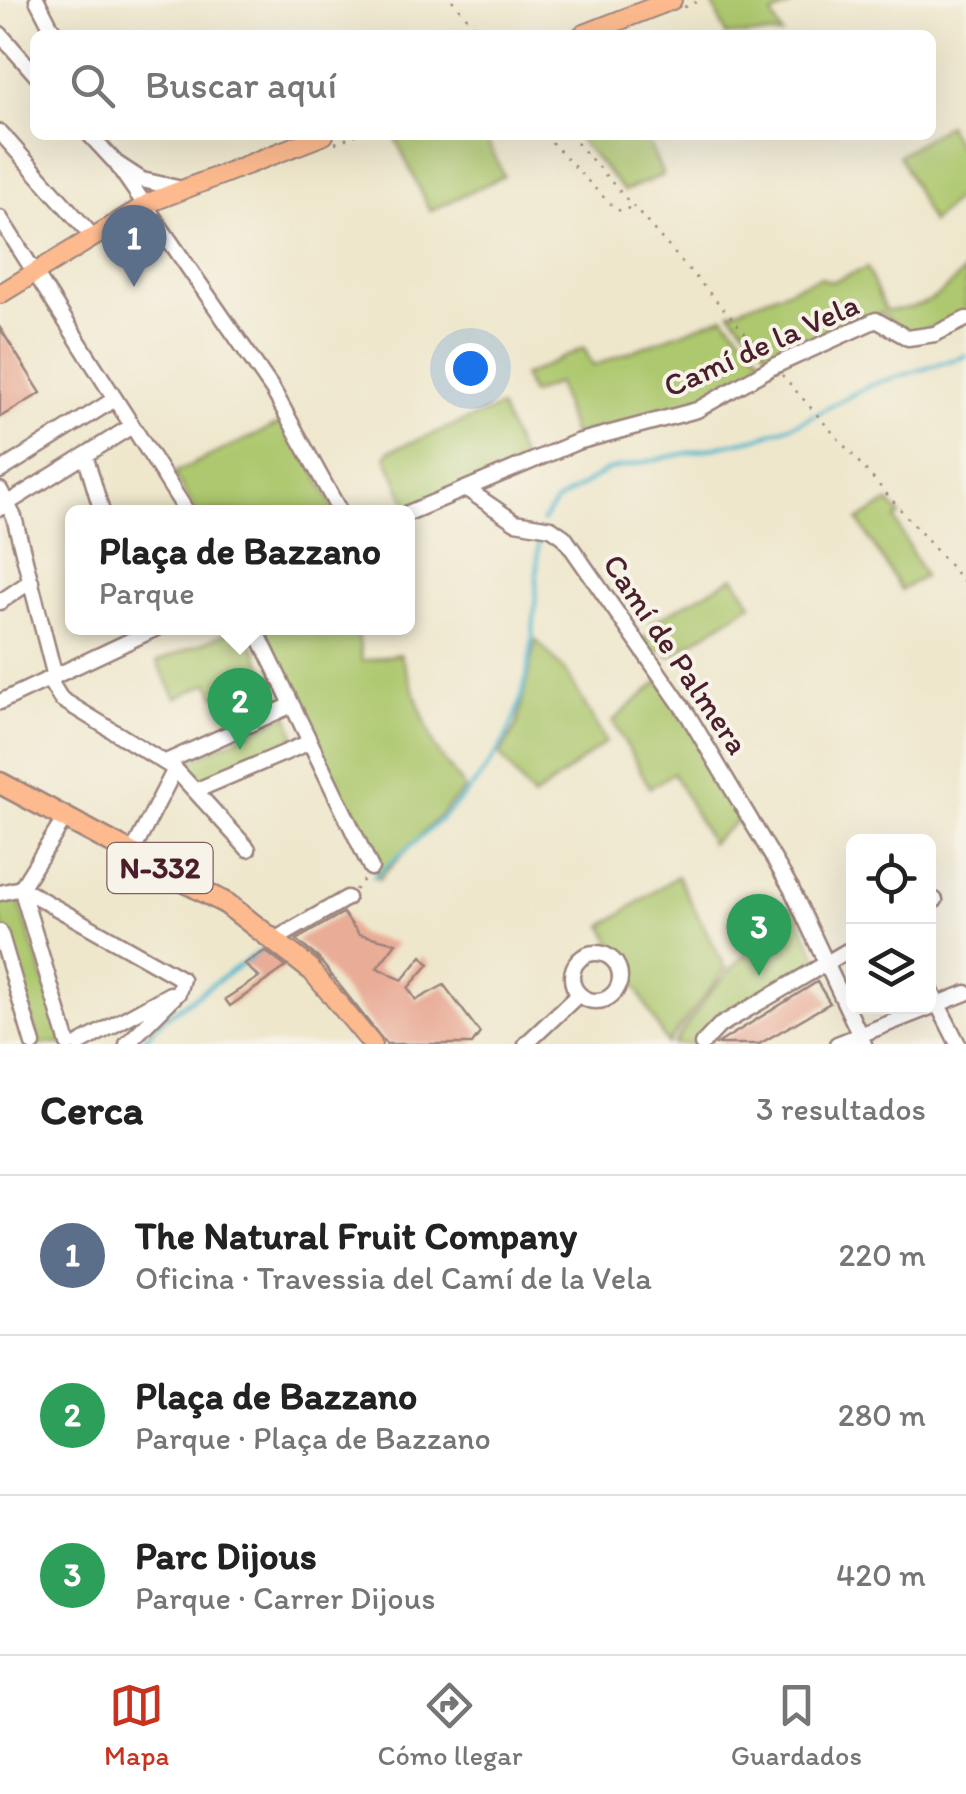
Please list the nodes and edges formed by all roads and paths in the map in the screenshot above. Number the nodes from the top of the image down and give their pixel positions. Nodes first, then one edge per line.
1 (38, 0) edge
2 (452, 0) edge
3 (672, 0) edge
4 (53, 30) edge
5 (478, 30) edge
6 (595, 30) edge
7 (0, 34) edge
8 (16, 53) junction
9 (0, 63) edge
10 (30, 68) edge
11 (0, 132) edge
12 (311, 140) edge
13 (549, 140) edge
14 (574, 140) edge
15 (102, 142) edge
16 (116, 163) junction
17 (183, 190) junction
18 (144, 205) junction
19 (632, 206) junction
20 (0, 218) edge
21 (93, 237) junction
22 (35, 272) junction
23 (0, 294) edge
24 (966, 319) edge
25 (774, 366) junction
26 (115, 399) junction
27 (132, 426) junction
28 (86, 455) junction
29 (0, 470) edge
30 (468, 490) junction
31 (3, 500) edge
32 (100, 505) edge
33 (183, 505) edge
34 (336, 505) edge
35 (415, 509) edge
36 (30, 581) junction
37 (966, 584) edge
38 (0, 602) edge
39 (132, 635) edge
40 (258, 635) edge
41 (52, 679) junction
42 (0, 702) edge
43 (292, 705) junction
44 (310, 742) junction
45 (170, 766) junction
46 (0, 783) edge
47 (197, 790) junction
48 (65, 818) junction
49 (248, 849) dead end
50 (132, 853) junction
51 (372, 868) joint
52 (20, 888) junction
53 (0, 893) edge
54 (347, 898) joint
55 (0, 932) edge
56 (276, 939) junction
57 (846, 951) edge
58 (826, 962) junction
59 (309, 968) joint
60 (6, 974) edge
61 (183, 984) junction
62 (966, 993) edge
63 (579, 994) dead end
64 (936, 1000) edge
65 (938, 1004) junction
66 (861, 1038) edge
67 (33, 1044) edge
68 (68, 1044) edge
69 (79, 1044) edge
70 (127, 1044) edge
71 (372, 1044) edge
72 (526, 1044) edge
73 (702, 1044) edge
74 (837, 1044) edge
75 (958, 1044) edge

1 - 4 street
2 - 5 path
3 - 6 main road
7 - 8 street
8 - 9 street
8 - 10 street
11 - 21 street
12 - 17 main road
13 - 19 path
14 - 19 path
15 - 16 street
16 - 17 street
16 - 18 street
17 - 18 main road
18 - 21 main road
18 - 34 street
19 - 25 path
20 - 22 street
21 - 22 main road
22 - 23 main road
22 - 26 street
24 - 25 street, Camí de la Vela
25 - 30 street, Camí de la Vela
25 - 37 path
26 - 27 street
26 - 29 street
27 - 28 street
27 - 33 street
28 - 31 street
28 - 32 street
30 - 35 street, Camí de la Vela
30 - 58 street, Camí de Palmera
31 - 36 street
36 - 38 street
36 - 41 street
39 - 41 street
40 - 43 street
41 - 42 street
41 - 45 street
43 - 44 street
43 - 45 street
44 - 47 street
44 - 51 street
45 - 47 street
45 - 50 street
46 - 48 highway, N-332
47 - 49 street
48 - 50 highway, N-332
48 - 52 street
50 - 56 highway, N-332
51 - 54 path
52 - 53 street
52 - 61 street
52 - 68 street
54 - 56 street
55 - 60 street
56 - 59 highway, N-332
57 - 58 street
58 - 66 street, Camí de Palmera
58 - 73 street
59 - 71 main road
60 - 67 street
61 - 69 street
61 - 70 street
62 - 65 street
63 - 72 street
64 - 65 street
65 - 66 street
65 - 75 street
66 - 74 street

